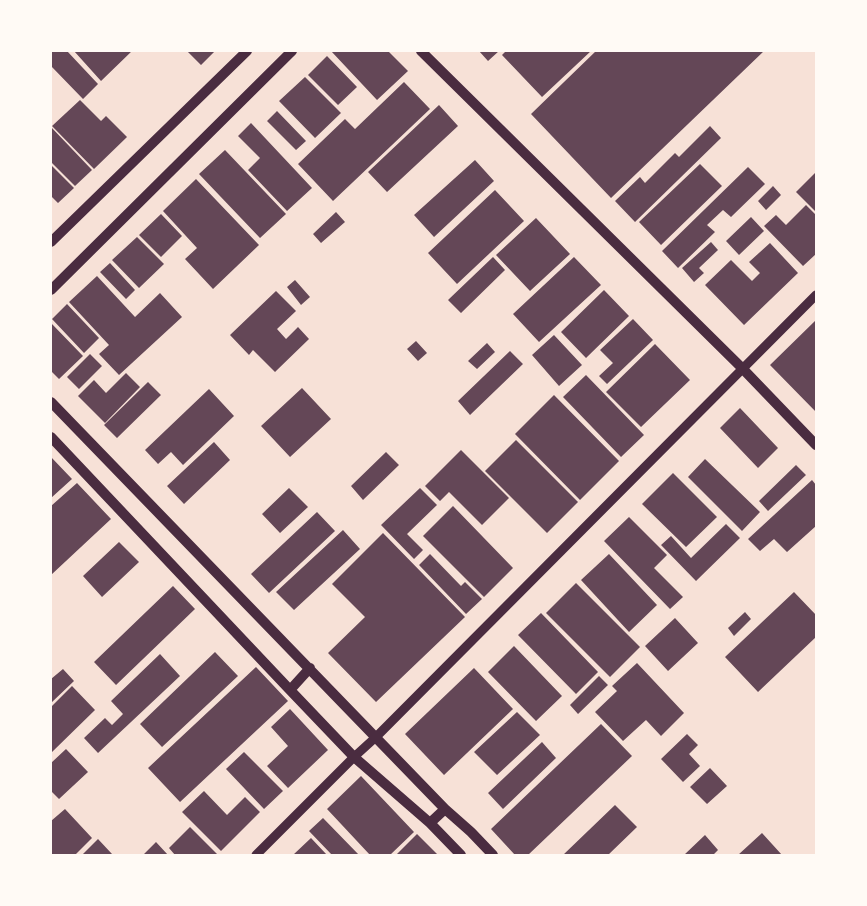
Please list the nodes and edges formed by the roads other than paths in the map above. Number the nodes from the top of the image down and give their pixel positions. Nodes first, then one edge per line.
1 (247, 51) edge
2 (292, 51) edge
3 (422, 51) edge
4 (51, 242) edge
5 (51, 290) edge
6 (816, 295) edge
7 (742, 368) junction
8 (51, 402) edge
9 (51, 437) edge
10 (816, 445) edge
11 (310, 668) junction
12 (290, 690) junction
13 (376, 737) junction
14 (354, 756) junction
15 (445, 809) junction
16 (430, 823) junction
17 (256, 855) edge
18 (461, 855) edge
19 (493, 855) edge

1 - 4 main road
2 - 5 main road
3 - 7 main road
6 - 7 street
7 - 10 main road
7 - 13 street
8 - 11 main road
9 - 12 main road
11 - 12 main road
11 - 13 main road
12 - 14 main road
13 - 14 street
13 - 15 main road
14 - 16 main road
14 - 17 street
15 - 16 main road
15 - 19 main road
16 - 18 main road

